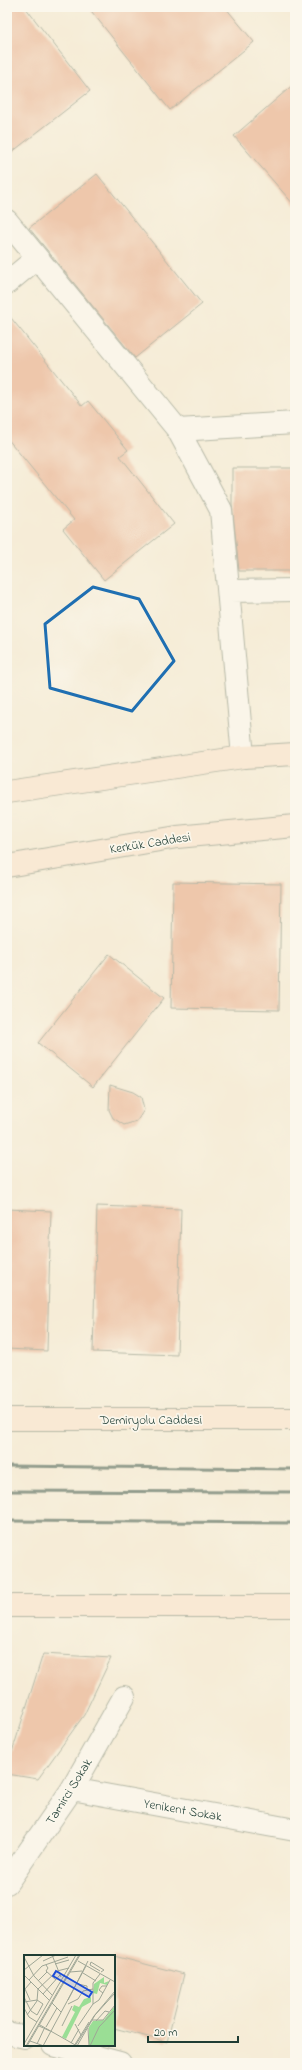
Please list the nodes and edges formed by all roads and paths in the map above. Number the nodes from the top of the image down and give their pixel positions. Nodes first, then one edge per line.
1 (7, 221) edge
2 (37, 258) junction
3 (7, 283) edge
4 (295, 424) edge
5 (178, 430) junction
6 (295, 590) edge
7 (229, 591) junction
8 (295, 754) edge
9 (243, 758) junction
10 (7, 792) edge
11 (295, 826) edge
12 (7, 866) edge
13 (7, 1419) edge
14 (295, 1419) edge
15 (7, 1606) edge
16 (295, 1606) edge
17 (124, 1697) dead end
18 (72, 1789) junction
19 (295, 1830) edge
20 (7, 1883) edge
21 (7, 2033) edge
22 (24, 2037) edge
23 (57, 2046) edge
24 (120, 2063) edge

1 - 2 street
2 - 3 street
2 - 5 street
4 - 5 street
5 - 7 street
6 - 7 street
7 - 9 street
8 - 9 street
9 - 10 street
11 - 12 street, Kerkük Caddesi
13 - 14 street, Demiryolu Caddesi
15 - 16 street
17 - 18 street, Tamirci Sokak
18 - 19 street, Yenikent Sokak
18 - 20 street, Tamirci Sokak
21 - 22 street
23 - 24 street

